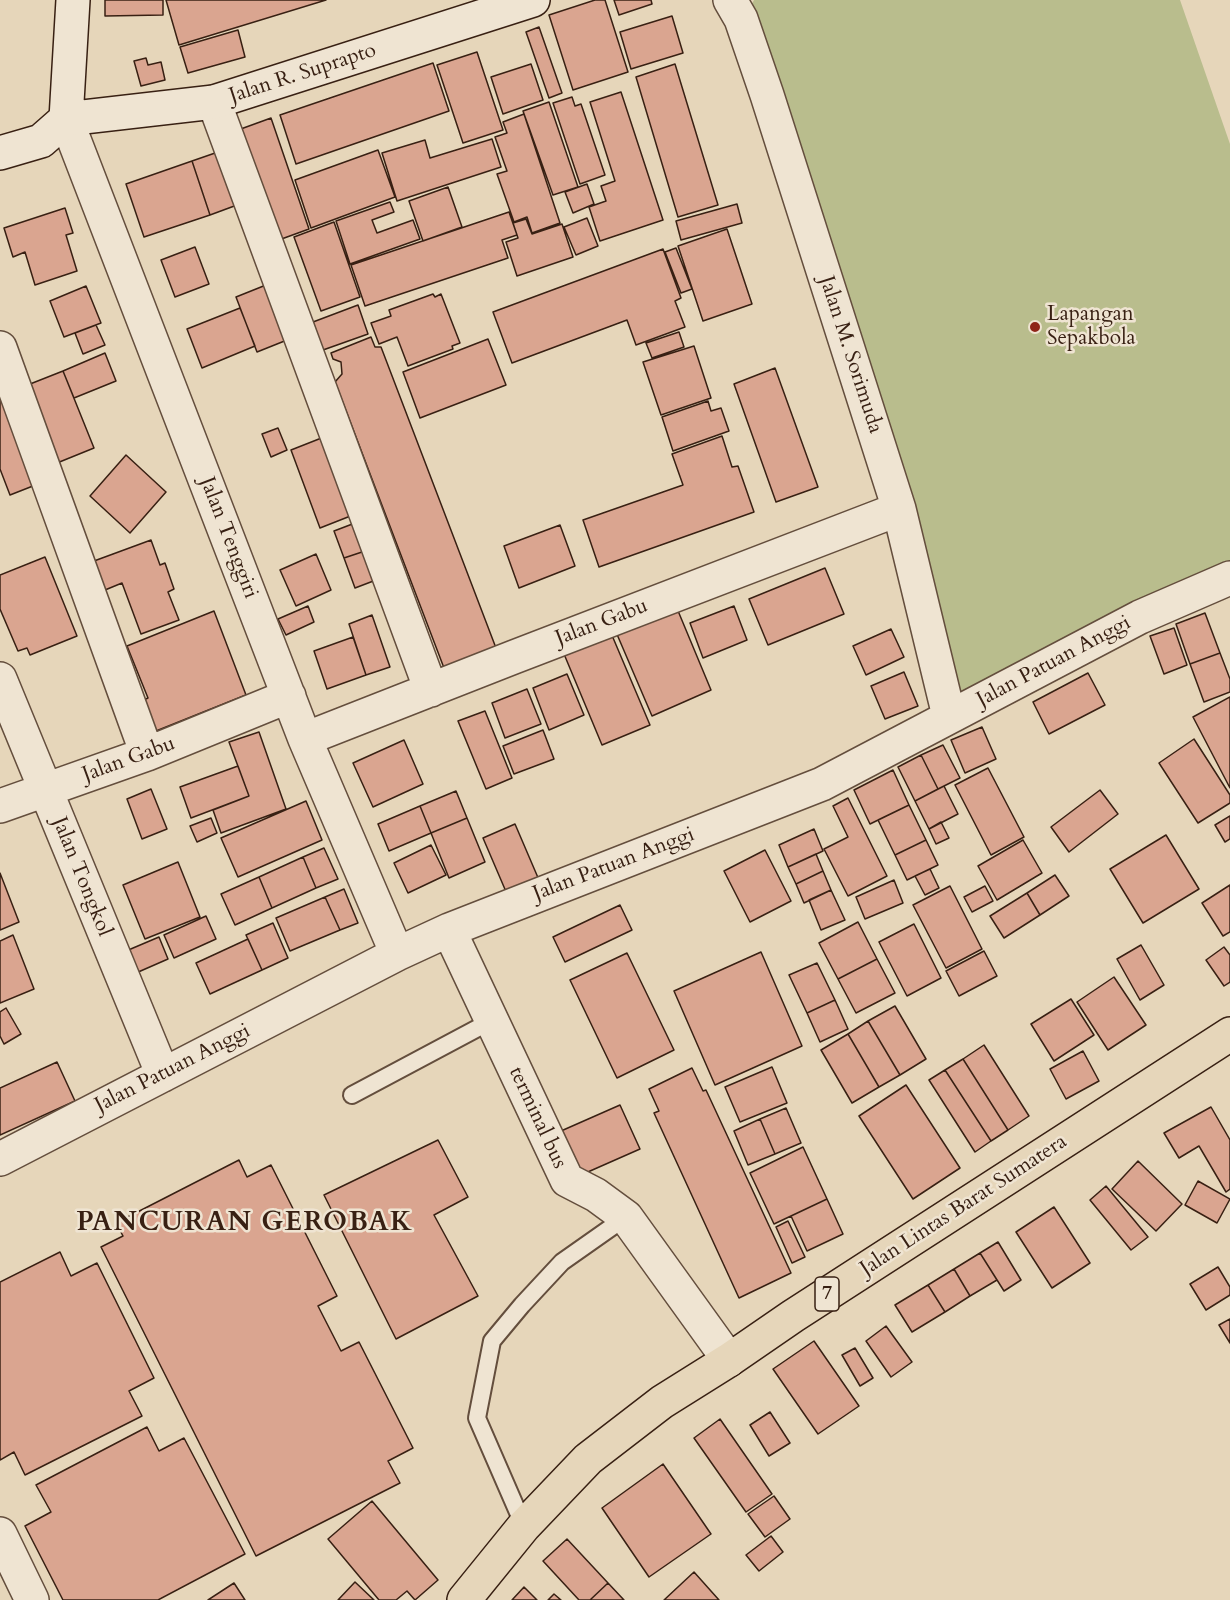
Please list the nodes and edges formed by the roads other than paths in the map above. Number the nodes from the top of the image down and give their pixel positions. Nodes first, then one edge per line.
1 (73, 0) edge
2 (533, 0) edge
3 (730, 0) edge
4 (214, 102) junction
5 (66, 119) junction
6 (0, 153) edge
7 (0, 348) edge
8 (899, 509) junction
9 (1230, 578) edge
10 (0, 679) edge
11 (431, 690) junction
12 (289, 696) junction
13 (949, 716) junction
14 (305, 739) junction
15 (147, 754) junction
16 (44, 790) junction
17 (0, 806) edge
18 (449, 930) junction
19 (397, 954) junction
20 (491, 1021) junction
21 (1230, 1034) edge
22 (163, 1075) junction
23 (352, 1095) dead end
24 (0, 1159) edge
25 (626, 1217) junction
26 (729, 1360) junction
27 (524, 1526) junction
28 (0, 1534) edge
29 (32, 1600) edge
30 (464, 1600) edge

1 - 5 street
2 - 4 street, Jalan R. Suprapto
3 - 8 street, Jalan M. Sorimuda
4 - 5 street, Jalan R. Suprapto
4 - 11 street
5 - 6 street
5 - 12 street, Jalan Tenggiri
7 - 15 street
8 - 11 street, Jalan Gabu
8 - 13 street, Jalan M. Sorimuda
9 - 13 street, Jalan Patuan Anggi
10 - 16 street, Jalan Tongkol
11 - 14 street, Jalan Gabu
12 - 14 street, Jalan Tenggiri
12 - 15 street, Jalan Gabu
13 - 18 street, Jalan Patuan Anggi
14 - 19 street, Jalan Tenggiri
15 - 16 street, Jalan Gabu
16 - 17 street, Jalan Gabu
16 - 22 street, Jalan Tongkol
18 - 19 street, Jalan Patuan Anggi
18 - 20 street, terminal bus
19 - 22 street, Jalan Patuan Anggi
20 - 23 lane
20 - 25 street, terminal bus
21 - 26 highway, Jalan Lintas Barat Sumatera / 7
22 - 24 street, Jalan Patuan Anggi
25 - 26 street, terminal bus
25 - 27 lane
26 - 27 highway, Jalan Lintas Barat Sumatera / 7
27 - 30 highway, Jalan Lintas Barat Sumatera / 7
28 - 29 street

